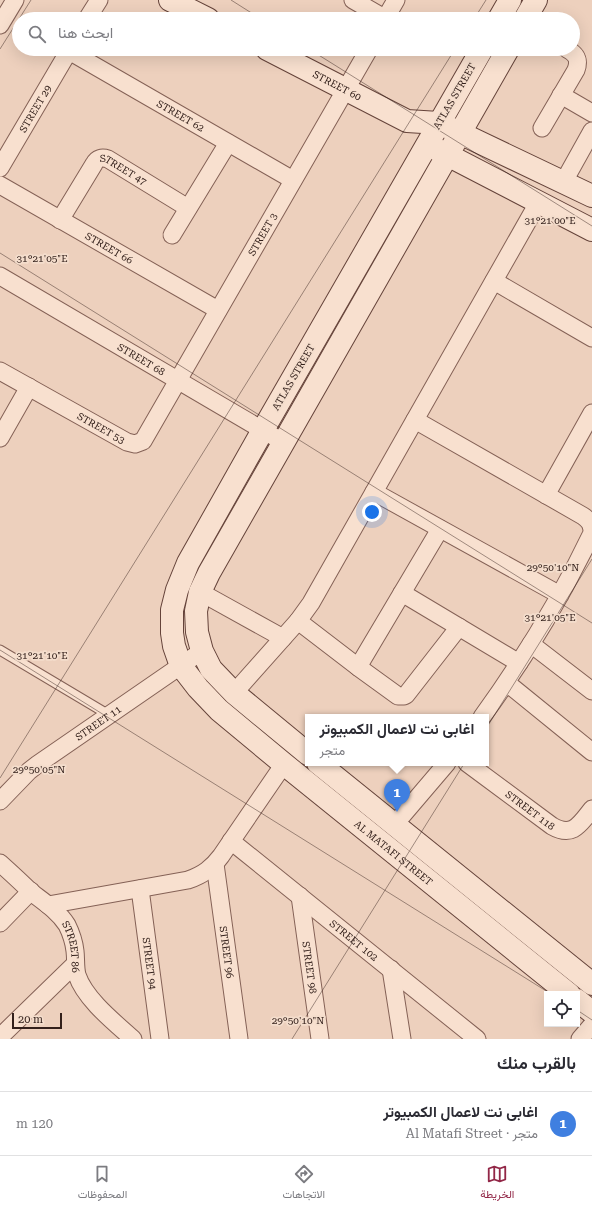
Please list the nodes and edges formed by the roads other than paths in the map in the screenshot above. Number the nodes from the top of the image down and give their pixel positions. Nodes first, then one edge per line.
1 (15, 0) edge
2 (99, 0) edge
3 (170, 0) edge
4 (353, 0) edge
5 (396, 0) edge
6 (510, 0) edge
7 (536, 0) edge
8 (91, 12) edge
9 (194, 12) edge
10 (373, 12) edge
11 (389, 12) edge
12 (503, 12) edge
13 (529, 12) edge
14 (0, 25) edge
15 (65, 56) edge
16 (79, 56) edge
17 (281, 56) edge
18 (365, 56) edge
19 (478, 56) edge
20 (504, 56) edge
21 (576, 56) edge
22 (346, 89) junction
23 (561, 95) junction
24 (592, 113) edge
25 (407, 121) junction
26 (439, 123) junction
27 (542, 128) dead end
28 (592, 131) edge
29 (460, 133) junction
30 (228, 143) junction
31 (427, 145) junction
32 (446, 155) junction
33 (0, 168) edge
34 (293, 180) junction
35 (563, 183) junction
36 (0, 185) edge
37 (592, 196) edge
38 (538, 202) junction
39 (188, 208) junction
40 (60, 220) junction
41 (592, 230) edge
42 (172, 235) dead end
43 (0, 276) edge
44 (494, 281) junction
45 (218, 310) junction
46 (592, 338) edge
47 (0, 371) edge
48 (178, 380) junction
49 (29, 387) junction
50 (592, 413) edge
51 (415, 420) junction
52 (263, 430) junction
53 (0, 438) edge
54 (283, 442) junction
55 (374, 492) junction
56 (546, 494) junction
57 (440, 529) junction
58 (590, 540) edge
59 (200, 592) junction
60 (402, 593) junction
61 (560, 595) junction
62 (298, 621) junction
63 (459, 627) junction
64 (282, 638) junction
65 (531, 644) junction
66 (0, 650) edge
67 (202, 651) junction
68 (519, 663) junction
69 (181, 666) junction
70 (358, 667) junction
71 (507, 683) junction
72 (592, 691) edge
73 (234, 693) junction
74 (219, 710) joint
75 (484, 714) edge
76 (109, 715) junction
77 (305, 752) edge
78 (592, 752) edge
79 (284, 764) junction
80 (322, 766) edge
81 (444, 766) edge
82 (471, 766) edge
83 (0, 801) edge
84 (592, 809) edge
85 (394, 824) junction
86 (231, 841) junction
87 (0, 863) edge
88 (215, 864) junction
89 (140, 888) junction
90 (31, 891) junction
91 (300, 896) junction
92 (48, 905) junction
93 (0, 923) edge
94 (75, 964) junction
95 (391, 969) junction
96 (592, 984) edge
97 (566, 991) edge
98 (580, 1002) edge
99 (592, 1012) edge
100 (592, 1025) edge
101 (0, 1037) edge
102 (133, 1039) edge
103 (160, 1039) edge
104 (239, 1039) edge
105 (320, 1039) edge
106 (402, 1039) edge
107 (476, 1039) edge
108 (580, 1039) edge

1 - 14 street
2 - 8 street
3 - 9 street
4 - 10 street
5 - 11 street
6 - 12 street
7 - 13 street
15 - 33 street, STREET 29
16 - 30 street, STREET 62
17 - 22 street, STREET 60
18 - 22 street, STREET 3
19 - 26 street, ATLAS STREET
20 - 29 street
21 - 23 street
22 - 25 street, STREET 60
22 - 34 street, STREET 3
23 - 24 street
23 - 27 street
25 - 26 street, STREET 60
25 - 31 street, STREET 60
26 - 29 street
26 - 31 street, ATLAS STREET
28 - 35 street
29 - 32 street
29 - 35 street
30 - 34 street, STREET 62
30 - 39 street
31 - 32 street
31 - 52 street, ATLAS STREET
32 - 38 street
32 - 54 street
34 - 45 street, STREET 3
35 - 37 street
36 - 40 street, STREET 66
38 - 41 street
38 - 44 street
39 - 40 street, STREET 47
39 - 42 street
40 - 45 street, STREET 66
43 - 48 street, STREET 68
44 - 46 street
44 - 51 street
45 - 48 street, STREET 3
47 - 49 street, STREET 53
48 - 49 street, STREET 53
48 - 52 street, STREET 68
49 - 53 street
50 - 56 street
51 - 55 street
51 - 56 street
52 - 54 street, STREET 68
52 - 69 street, ATLAS STREET
54 - 59 street
55 - 57 street
55 - 62 street
56 - 58 street
57 - 60 street
57 - 61 street
58 - 61 street
59 - 64 street
59 - 67 street
60 - 63 street
60 - 70 street
61 - 65 street
62 - 64 street
62 - 70 street
63 - 68 street
63 - 70 street
64 - 73 street
65 - 68 street
65 - 72 street
66 - 76 lane
67 - 69 street, STREET 11
67 - 73 street
68 - 71 street
69 - 74 street, ATLAS STREET
69 - 76 street, STREET 11
71 - 75 street
71 - 78 street
73 - 77 street
74 - 79 street, AL MATAFI STREET
76 - 83 street, STREET 11
79 - 86 street
79 - 97 street, AL MATAFI STREET
80 - 85 street
81 - 85 street
82 - 84 street, STREET 118
85 - 96 street
86 - 88 street
86 - 91 street, STREET 102
87 - 90 street, STREET 86
88 - 89 street
88 - 104 street, STREET 96
89 - 92 street
89 - 103 street, STREET 94
90 - 92 street, STREET 86
90 - 93 street
91 - 95 street, STREET 102
91 - 105 street, STREET 98
92 - 94 street, STREET 86
94 - 101 street
94 - 102 street, STREET 86
95 - 106 street
95 - 107 street, STREET 102
98 - 99 street
100 - 108 street

